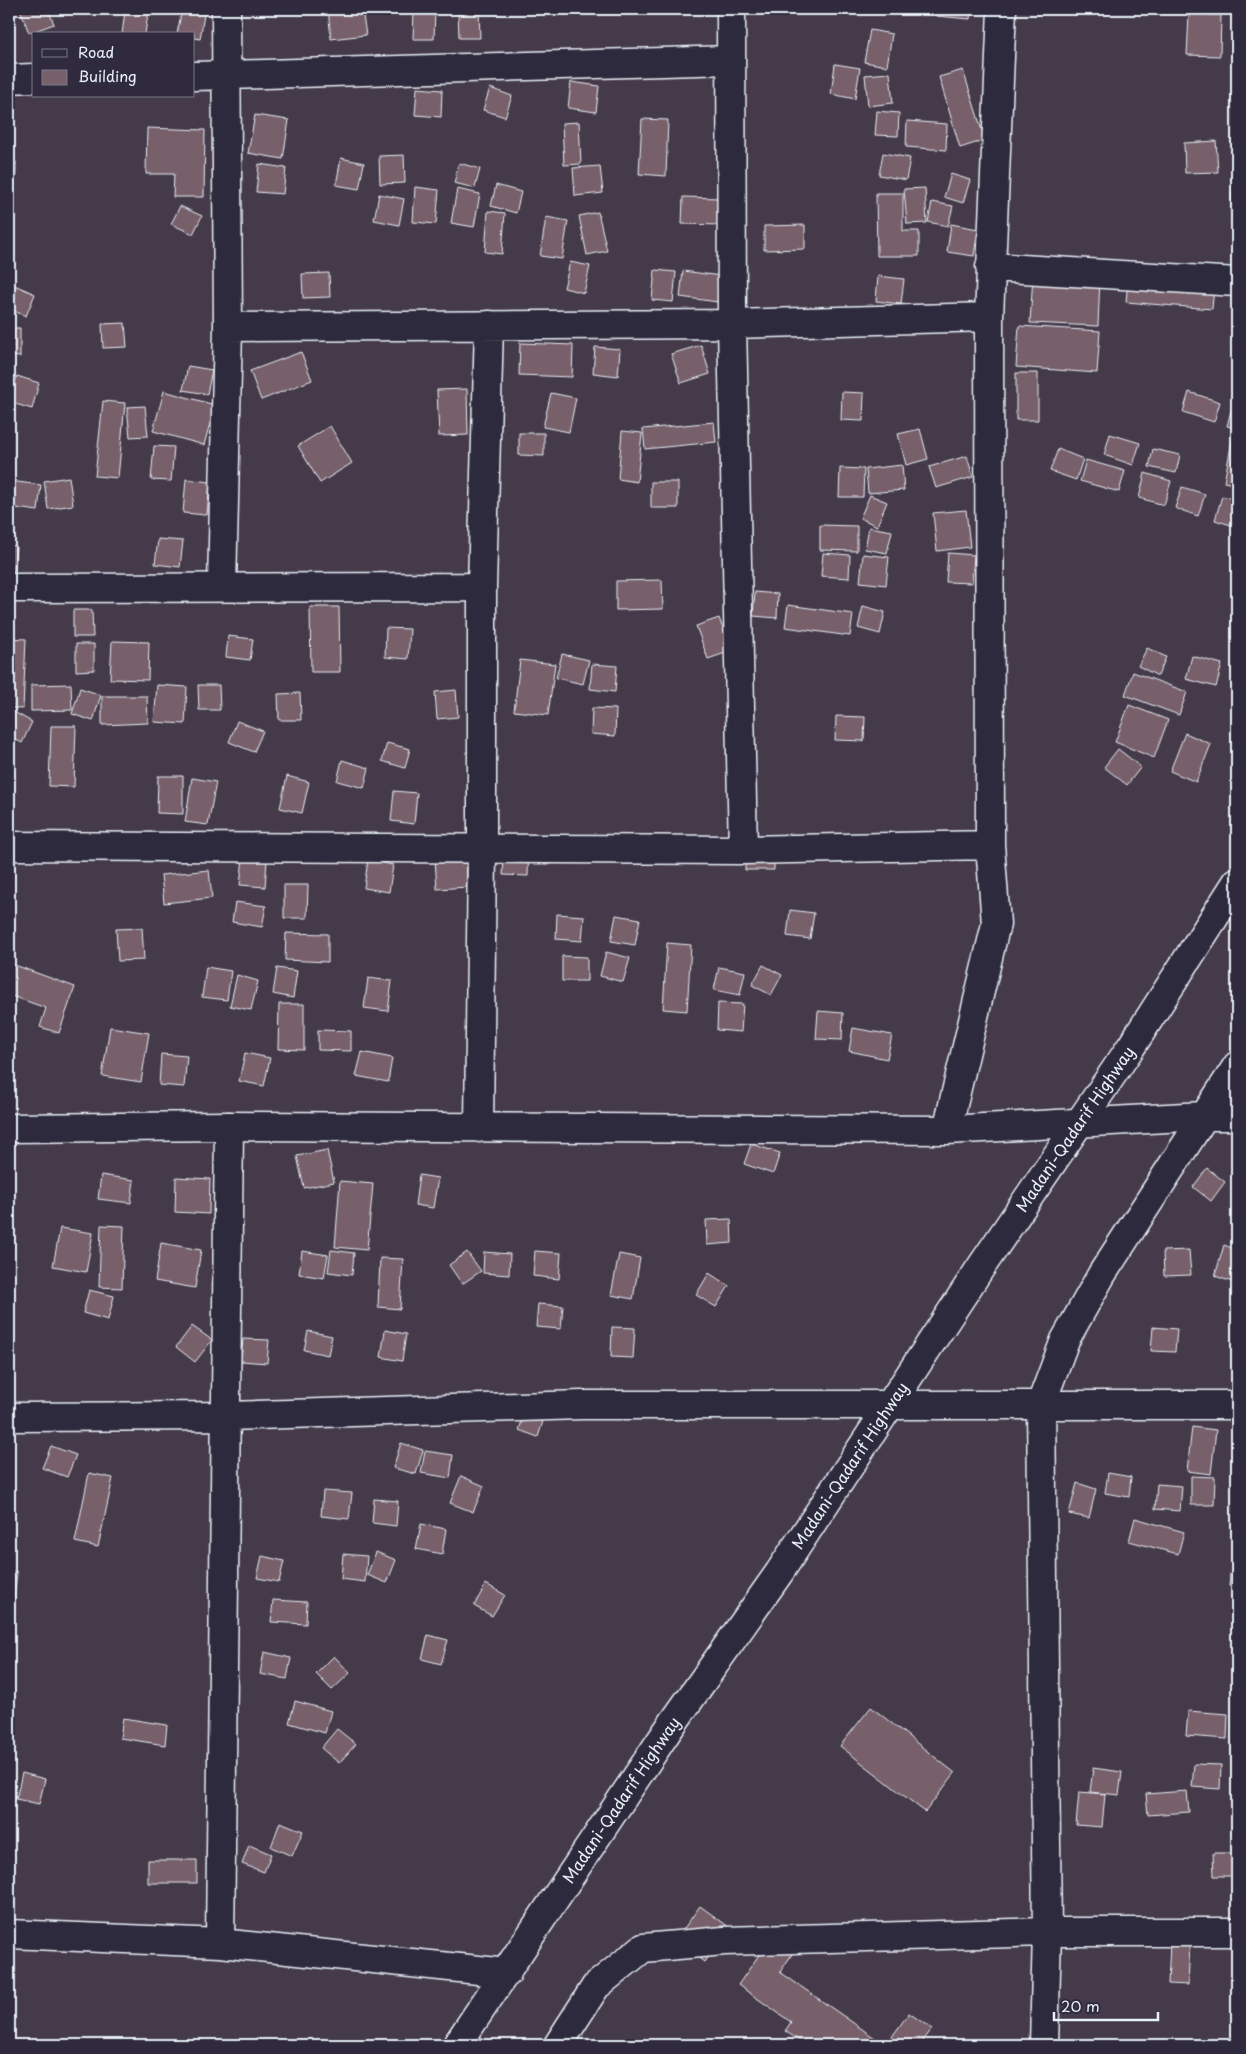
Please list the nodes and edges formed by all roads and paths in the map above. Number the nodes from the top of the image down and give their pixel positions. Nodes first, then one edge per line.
1 (226, 9) edge
2 (731, 9) edge
3 (1002, 9) edge
4 (731, 60) junction
5 (195, 76) edge
6 (226, 76) junction
7 (32, 78) edge
8 (9, 79) edge
9 (990, 267) junction
10 (1237, 282) edge
11 (989, 317) junction
12 (732, 324) junction
13 (489, 325) junction
14 (228, 327) junction
15 (222, 587) junction
16 (482, 587) junction
17 (9, 588) edge
18 (990, 845) junction
19 (9, 846) edge
20 (482, 849) junction
21 (743, 850) junction
22 (1237, 882) edge
23 (1237, 1066) edge
24 (1204, 1116) junction
25 (1237, 1116) edge
26 (1080, 1122) junction
27 (229, 1126) junction
28 (9, 1128) edge
29 (479, 1128) junction
30 (947, 1130) junction
31 (1042, 1404) junction
32 (890, 1405) junction
33 (1237, 1405) edge
34 (227, 1416) junction
35 (9, 1417) edge
36 (1047, 1932) junction
37 (1237, 1932) edge
38 (9, 1934) edge
39 (220, 1943) junction
40 (507, 1973) junction
41 (457, 2045) edge
42 (558, 2045) edge
43 (1044, 2045) edge

1 - 6 main road
2 - 4 main road
3 - 9 main road
4 - 6 main road
4 - 12 main road
5 - 6 main road
6 - 14 main road
7 - 8 main road
9 - 10 main road
9 - 11 main road
11 - 12 main road
11 - 18 main road
12 - 13 main road
12 - 21 main road
13 - 14 main road
13 - 16 main road
14 - 15 main road
15 - 16 main road
15 - 17 main road
16 - 20 main road
18 - 21 main road
18 - 30 main road
19 - 20 main road
20 - 21 main road
20 - 29 main road
22 - 26 main road, Madani-Qadarif Highway
23 - 24 main road
24 - 25 main road
24 - 26 main road
24 - 31 main road
26 - 30 main road
26 - 32 main road, Madani-Qadarif Highway
27 - 28 main road
27 - 29 main road
27 - 34 main road
29 - 30 main road
31 - 32 main road
31 - 33 main road
31 - 36 main road
32 - 34 main road
32 - 40 main road, Madani-Qadarif Highway
34 - 35 main road
34 - 39 main road
36 - 37 main road
36 - 42 main road
36 - 43 main road
38 - 39 main road
39 - 40 main road
40 - 41 main road, Madani-Qadarif Highway

